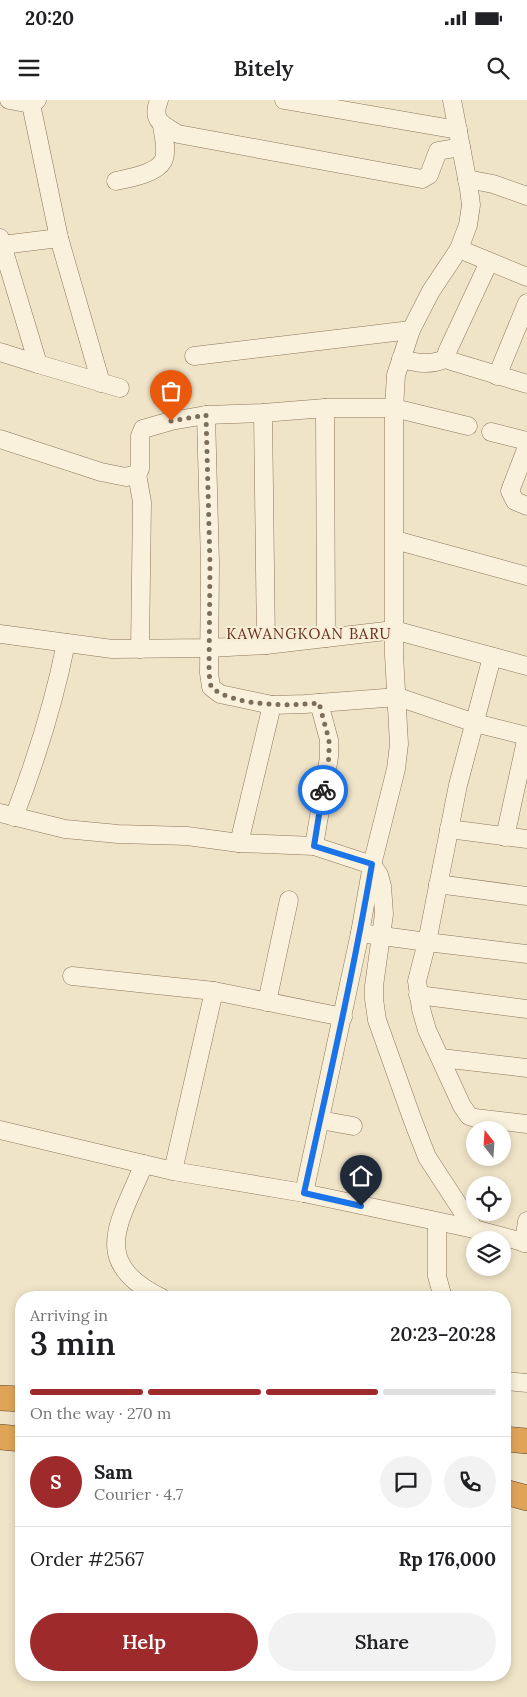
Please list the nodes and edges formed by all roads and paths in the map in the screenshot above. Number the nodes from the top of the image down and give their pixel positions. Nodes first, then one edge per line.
1 (9, 100) edge
2 (159, 100) edge
3 (284, 100) edge
4 (452, 100) edge
5 (34, 102) edge
6 (162, 125) junction
7 (459, 138) junction
8 (467, 178) junction
9 (116, 181) dead end
10 (527, 196) edge
11 (59, 238) junction
12 (0, 243) edge
13 (459, 249) junction
14 (489, 262) junction
15 (527, 277) edge
16 (527, 303) edge
17 (411, 330) junction
18 (0, 352) edge
19 (194, 356) dead end
20 (447, 358) junction
21 (401, 359) junction
22 (38, 364) junction
23 (497, 376) junction
24 (101, 383) junction
25 (527, 384) edge
26 (120, 388) dead end
27 (325, 408) junction
28 (394, 408) junction
29 (263, 413) junction
30 (206, 415) junction
31 (468, 426) dead end
32 (491, 432) dead end
33 (0, 439) edge
34 (527, 441) edge
35 (527, 447) edge
36 (137, 474) junction
37 (527, 506) edge
38 (394, 540) junction
39 (527, 576) edge
40 (394, 630) junction
41 (0, 634) edge
42 (326, 638) junction
43 (66, 643) junction
44 (266, 645) junction
45 (209, 648) junction
46 (140, 649) junction
47 (492, 657) junction
48 (527, 666) edge
49 (398, 697) junction
50 (319, 703) junction
51 (272, 705) junction
52 (475, 723) junction
53 (7, 815) edge
54 (449, 829) junction
55 (504, 837) junction
56 (527, 839) edge
57 (240, 843) junction
58 (314, 846) junction
59 (372, 864) junction
60 (438, 884) junction
61 (527, 896) edge
62 (289, 900) dead end
63 (360, 932) junction
64 (382, 936) junction
65 (426, 942) junction
66 (527, 954) edge
67 (72, 976) dead end
68 (214, 991) junction
69 (418, 995) junction
70 (267, 1002) junction
71 (527, 1009) edge
72 (343, 1017) junction
73 (441, 1058) junction
74 (527, 1068) edge
75 (320, 1120) junction
76 (527, 1124) edge
77 (353, 1126) dead end
78 (5, 1131) edge
79 (144, 1164) junction
80 (173, 1171) junction
81 (304, 1193) junction
82 (527, 1221) edge
83 (437, 1222) junction
84 (474, 1229) junction
85 (525, 1243) edge
86 (148, 1291) edge
87 (442, 1291) edge
88 (511, 1382) edge
89 (527, 1384) edge
90 (0, 1398) edge
91 (15, 1399) edge
92 (0, 1437) edge
93 (15, 1438) edge
94 (511, 1440) edge
95 (527, 1441) edge
96 (511, 1479) edge
97 (527, 1480) edge
98 (511, 1494) edge
99 (527, 1498) edge

1 - 5 street
2 - 6 street
3 - 7 street
4 - 7 street
5 - 11 street
6 - 7 street
6 - 9 street
7 - 8 street
8 - 10 street
8 - 13 street
11 - 12 street
11 - 24 street
12 - 22 street
13 - 14 street
13 - 17 street
14 - 15 street
14 - 20 street
16 - 23 street
17 - 19 street
17 - 21 street
18 - 22 street
20 - 21 street
20 - 23 street
21 - 28 street
22 - 24 street
23 - 25 street
24 - 26 street
27 - 28 street
27 - 29 street
27 - 42 street
28 - 31 street
28 - 38 street
29 - 30 street
29 - 44 street
30 - 36 street
30 - 45 street
32 - 34 street
33 - 36 street
35 - 37 street
36 - 46 street
38 - 39 street
38 - 40 street
40 - 42 street
40 - 47 street
40 - 49 street
41 - 43 street
42 - 44 street
43 - 46 street
43 - 53 street
44 - 45 street
45 - 46 street
45 - 51 street
47 - 48 street
47 - 52 street
49 - 50 street
49 - 52 street
49 - 59 street
50 - 51 street
50 - 58 street
51 - 57 street
52 - 54 street
52 - 55 street
53 - 57 street
54 - 55 street
54 - 60 street
55 - 56 street
57 - 58 street
58 - 59 street
59 - 63 street
59 - 64 street
60 - 61 street
60 - 65 street
62 - 70 street
63 - 64 street
63 - 72 street
64 - 65 street
64 - 84 street
65 - 66 street
65 - 69 street
67 - 68 street
68 - 70 street
68 - 80 street
69 - 71 street
69 - 73 street
70 - 72 street
72 - 75 street
73 - 74 street
73 - 76 street
75 - 77 street
75 - 81 street
78 - 79 street
79 - 80 street
79 - 86 street
80 - 81 street
81 - 83 street
82 - 85 street
83 - 84 street
83 - 87 street
84 - 85 street
88 - 89 street
90 - 91 highway
92 - 93 highway
94 - 95 highway
96 - 97 highway
98 - 99 highway

